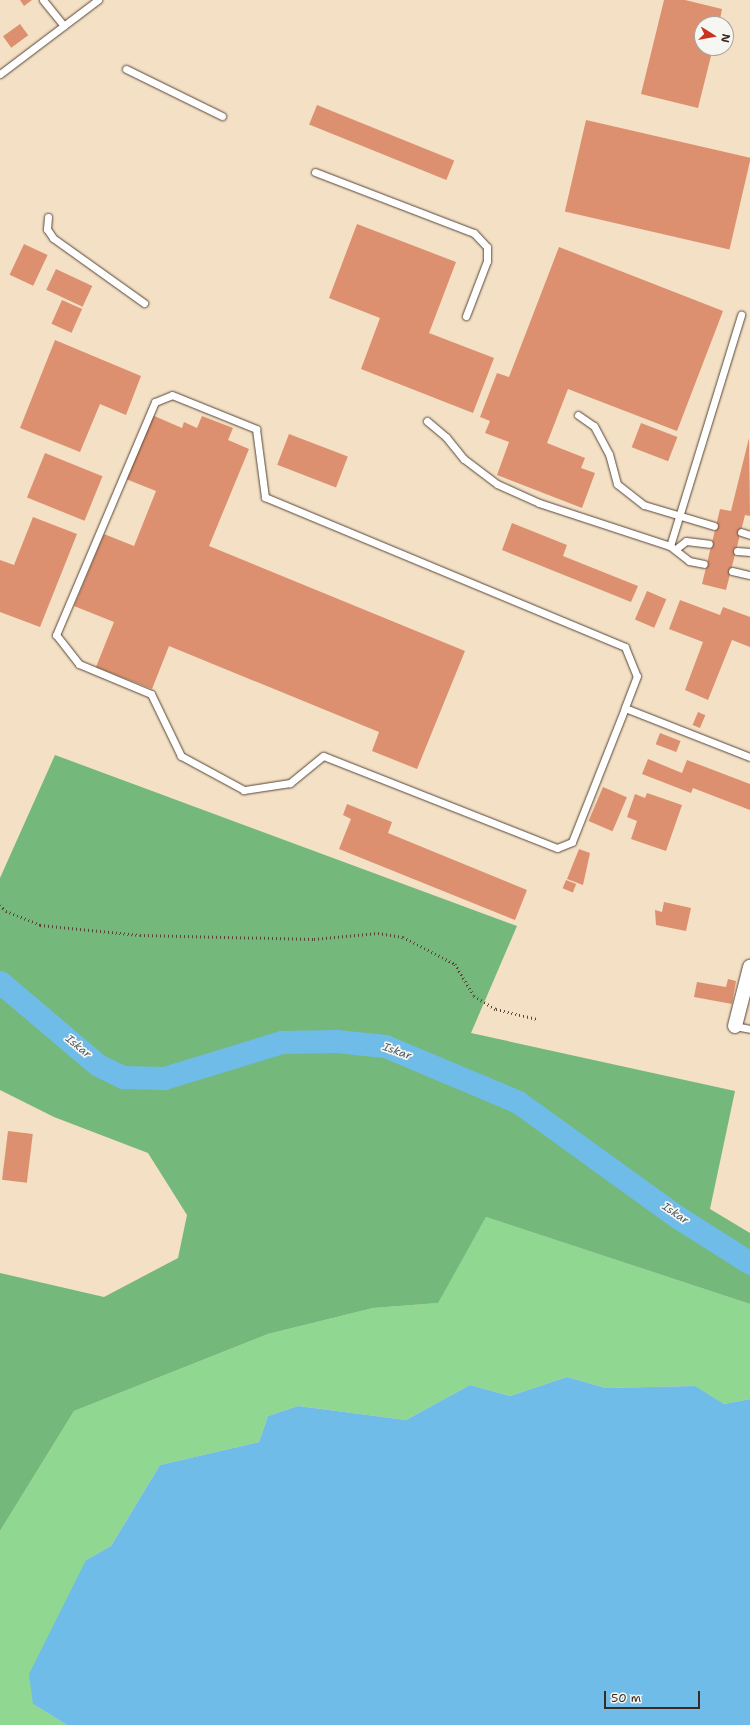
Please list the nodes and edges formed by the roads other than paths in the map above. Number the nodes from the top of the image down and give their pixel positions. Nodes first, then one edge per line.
1 (43, 0) edge
2 (98, 0) edge
3 (64, 26) junction
4 (126, 69) dead end
5 (0, 74) edge
6 (222, 116) dead end
7 (315, 172) dead end
8 (48, 217) dead end
9 (144, 303) dead end
10 (741, 315) dead end
11 (466, 316) dead end
12 (578, 415) dead end
13 (426, 421) dead end
14 (679, 517) junction
15 (714, 526) dead end
16 (741, 532) dead end
17 (750, 535) edge
18 (709, 544) dead end
19 (674, 547) junction
20 (737, 551) dead end
21 (750, 552) edge
22 (704, 564) dead end
23 (732, 571) dead end
24 (750, 576) edge
25 (625, 708) junction
26 (750, 757) edge
27 (750, 967) edge
28 (735, 1026) joint
29 (750, 1030) edge

1 - 3 lane
2 - 3 lane
3 - 5 lane
4 - 6 lane
7 - 11 lane
8 - 9 lane
10 - 14 lane
12 - 14 lane
13 - 19 lane
14 - 15 lane
14 - 19 lane
16 - 17 lane
18 - 19 lane
19 - 22 lane
20 - 21 lane
23 - 24 lane
25 - 25 lane
25 - 26 lane
27 - 28 street
28 - 29 lane

